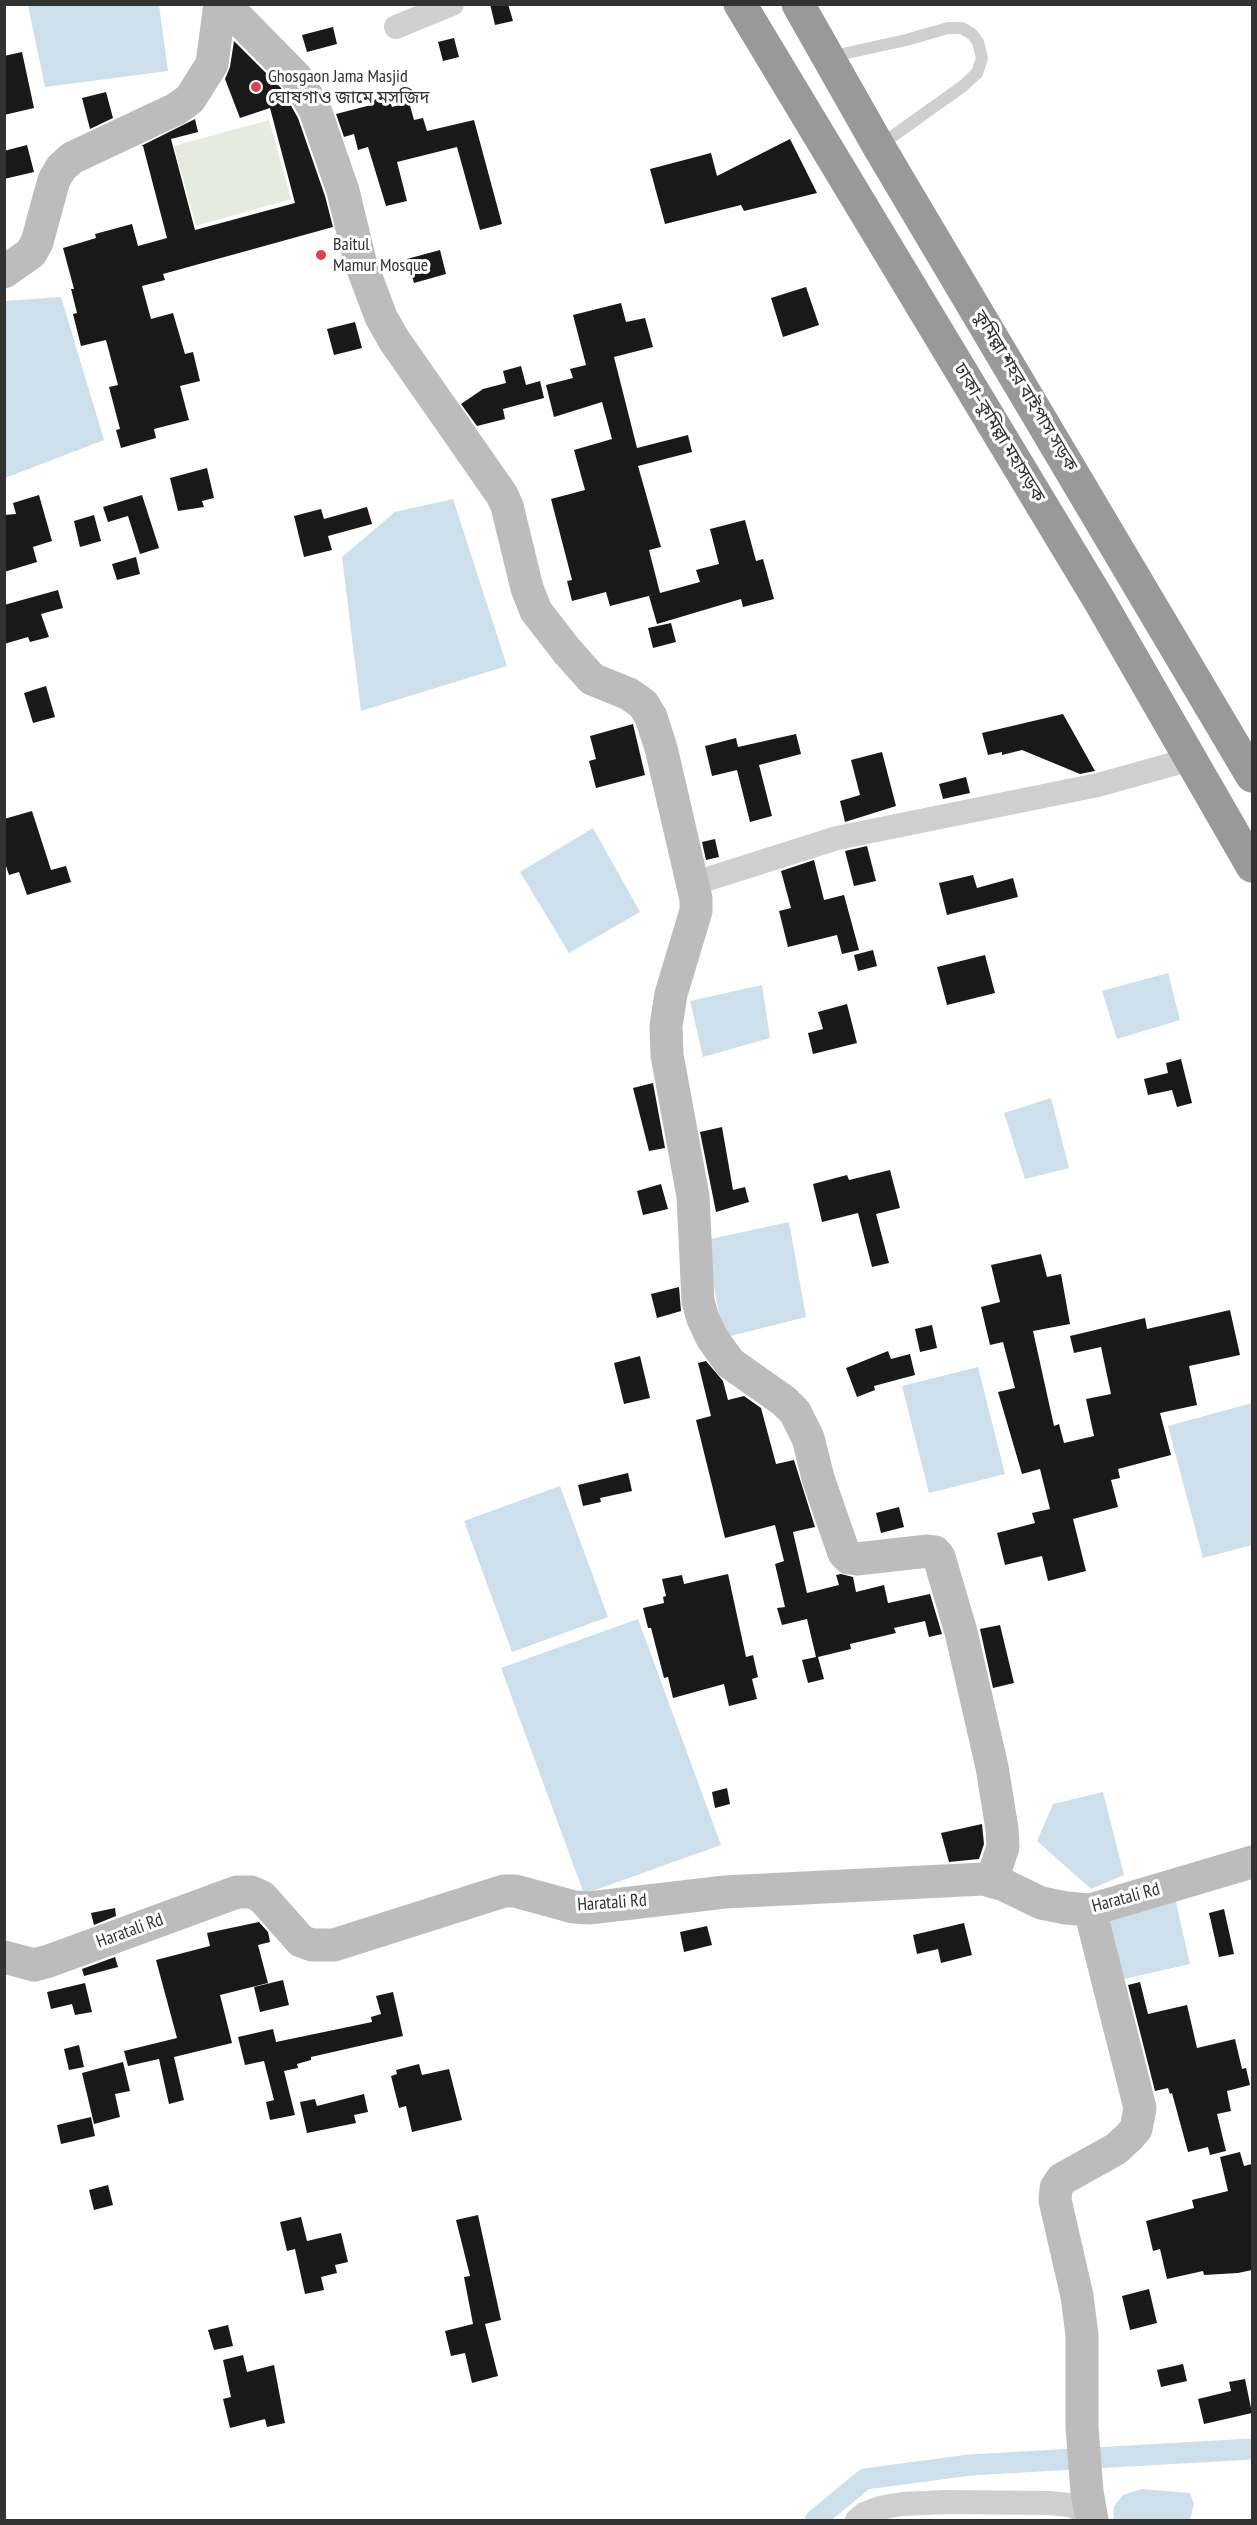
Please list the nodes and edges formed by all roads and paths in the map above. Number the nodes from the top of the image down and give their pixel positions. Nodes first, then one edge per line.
1 (222, 4) edge
2 (452, 4) edge
3 (740, 4) edge
4 (798, 4) edge
5 (396, 27) dead end
6 (828, 57) junction
7 (879, 147) junction
8 (4, 272) edge
9 (984, 322) junction
10 (950, 353) junction
11 (1191, 759) junction
12 (1252, 776) edge
13 (1252, 866) edge
14 (692, 884) junction
15 (1252, 1862) edge
16 (992, 1880) junction
17 (1090, 1910) junction
18 (4, 1957) edge
19 (1090, 2508) edge
20 (856, 2520) edge

1 - 8 street
1 - 14 street
2 - 5 street
3 - 10 highway, ঢাকা–কুমিল্লা মহাসড়ক
4 - 6 highway, কুমিল্লা শহর বাইপাস সড়ক
6 - 7 highway, কুমিল্লা শহর বাইপাস সড়ক
6 - 7 lane
7 - 9 highway, কুমিল্লা শহর বাইপাস সড়ক
9 - 10 highway
9 - 12 highway, কুমিল্লা শহর বাইপাস সড়ক
10 - 11 highway, ঢাকা–কুমিল্লা মহাসড়ক
11 - 13 highway, ঢাকা–কুমিল্লা মহাসড়ক
11 - 14 street
14 - 16 street
15 - 17 street, Haratali Rd
16 - 17 street, Haratali Rd
16 - 18 street, Haratali Rd
17 - 19 street
19 - 20 street

